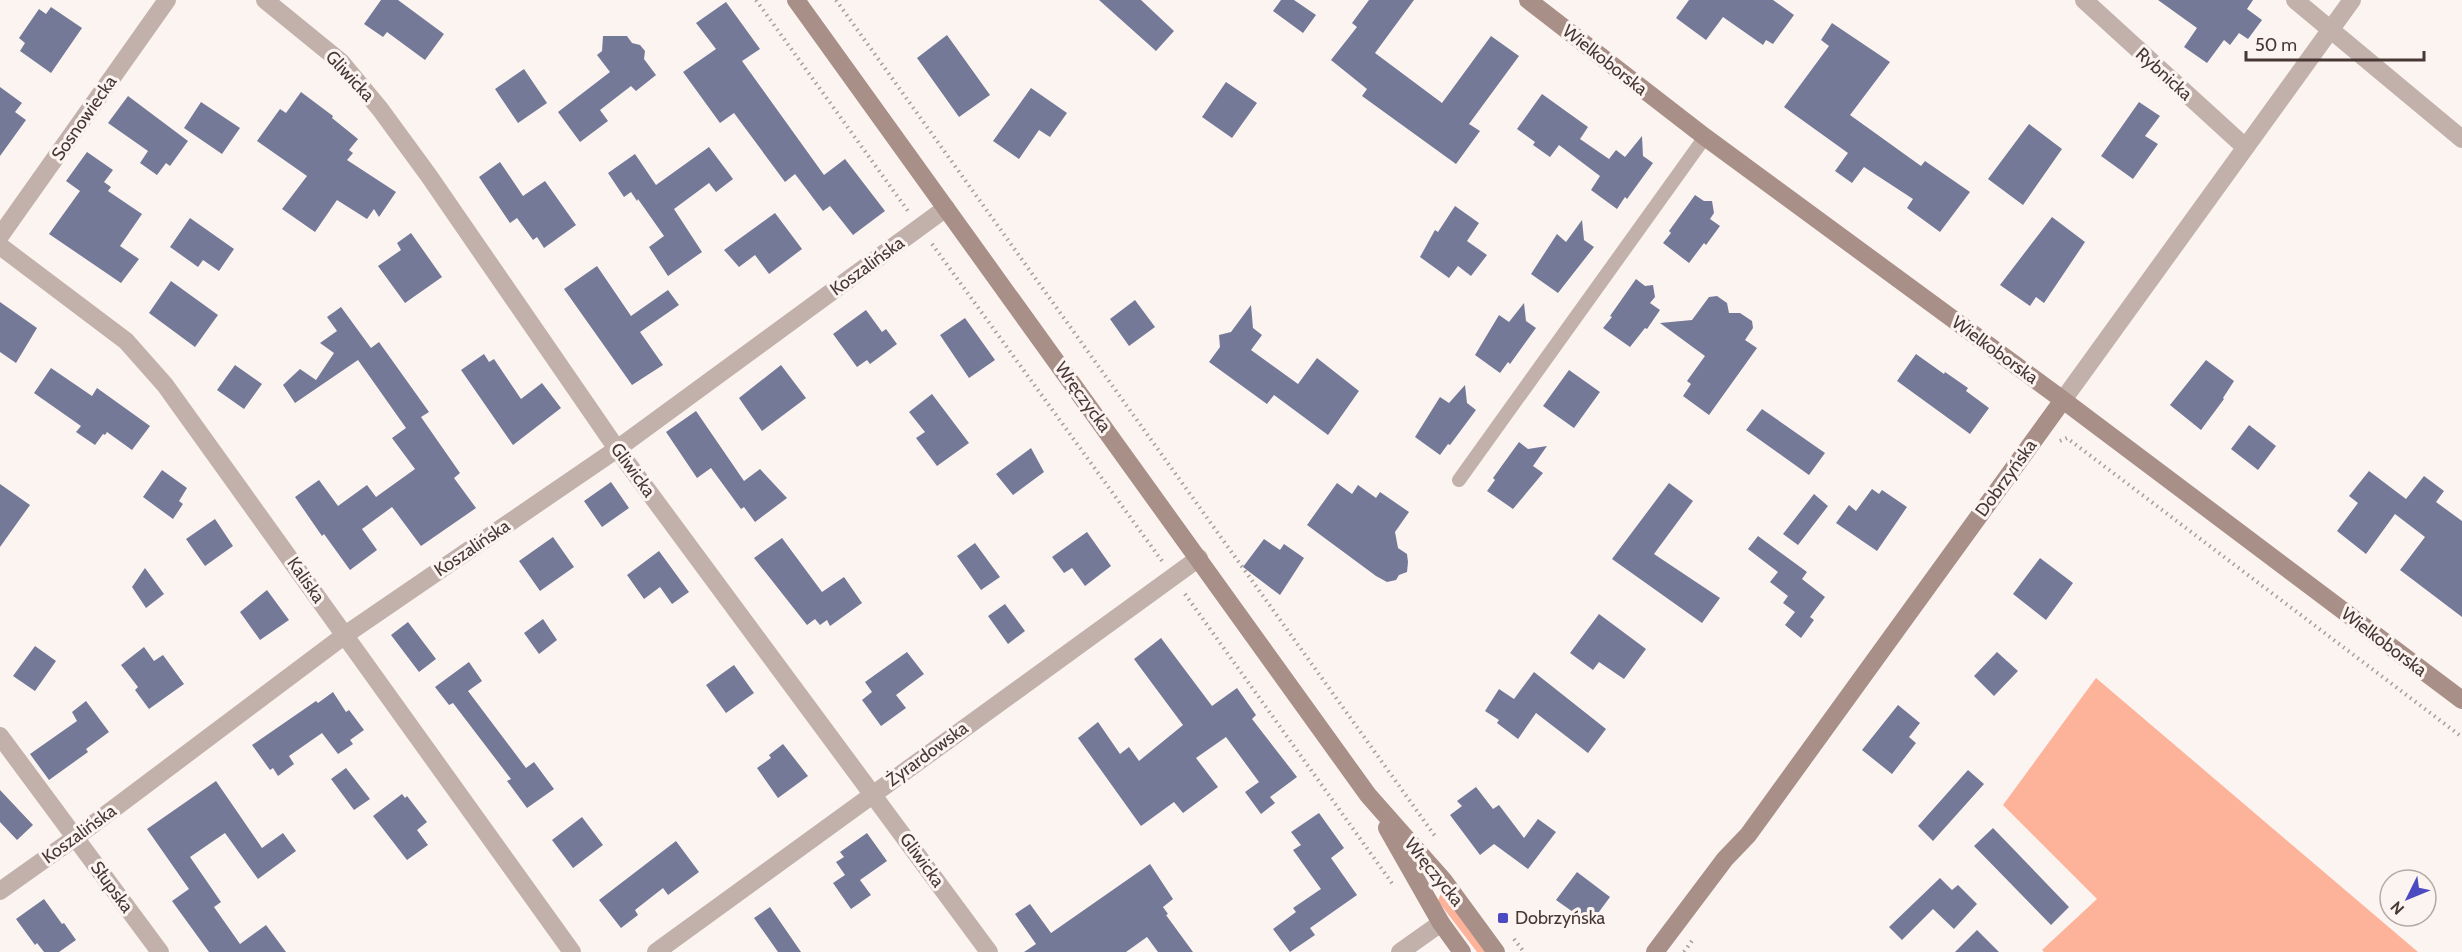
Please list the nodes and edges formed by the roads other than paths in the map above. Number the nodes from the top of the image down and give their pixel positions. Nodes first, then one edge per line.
1 (167, 0) edge
2 (265, 0) edge
3 (796, 0) edge
4 (1528, 0) edge
5 (2084, 0) edge
6 (2295, 0) edge
7 (2352, 0) edge
8 (2331, 28) junction
9 (1705, 137) junction
10 (2462, 139) edge
11 (2245, 147) junction
12 (946, 208) junction
13 (0, 236) edge
14 (0, 246) edge
15 (2063, 400) junction
16 (617, 449) junction
17 (1459, 480) dead end
18 (1199, 558) junction
19 (345, 634) junction
20 (2462, 700) edge
21 (0, 736) edge
22 (873, 793) junction
23 (1368, 795) junction
24 (76, 837) junction
25 (0, 891) edge
26 (1441, 923) junction
27 (160, 952) edge
28 (572, 952) edge
29 (656, 952) edge
30 (989, 952) edge
31 (1400, 952) edge
32 (1462, 952) edge
33 (1496, 952) edge
34 (1655, 952) edge

1 - 13 street, Sosnowiecka
2 - 16 street, Gliwicka
3 - 12 street, Wręczycka
4 - 9 street, Wielkoborska
5 - 11 street, Rybnicka
6 - 8 street
7 - 8 street, Dobrzyńska
8 - 10 street
8 - 11 street, Dobrzyńska
9 - 15 street, Wielkoborska
9 - 17 lane
11 - 15 street, Dobrzyńska
12 - 16 street, Koszalińska
12 - 18 street, Wręczycka
14 - 19 street, Kaliska
15 - 20 street, Wielkoborska
15 - 34 street, Dobrzyńska
16 - 19 street, Koszalińska
16 - 22 street, Gliwicka
18 - 22 street, Żyrardowska
18 - 23 street, Wręczycka
19 - 24 street, Koszalińska
19 - 28 street, Kaliska
21 - 24 street, Słupska
22 - 29 street, Żyrardowska
22 - 30 street, Gliwicka
23 - 26 street, Wręczycka
23 - 33 street, Wręczycka
24 - 25 street, Koszalińska
24 - 27 street, Słupska
26 - 31 street
26 - 32 street, Wręczycka

